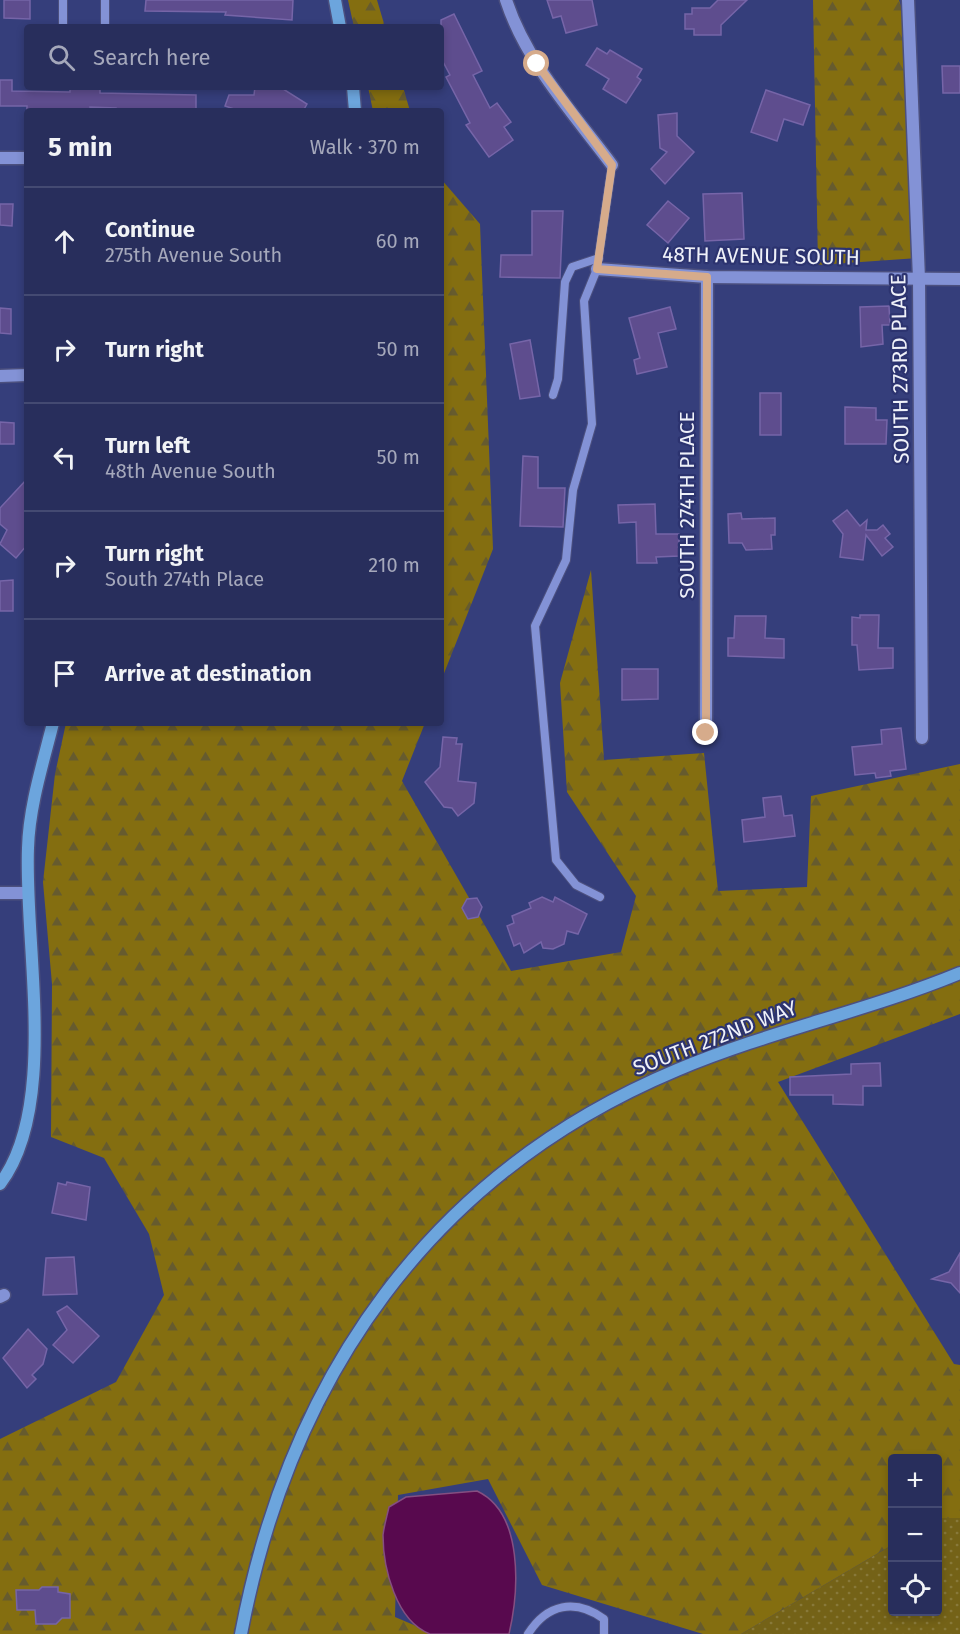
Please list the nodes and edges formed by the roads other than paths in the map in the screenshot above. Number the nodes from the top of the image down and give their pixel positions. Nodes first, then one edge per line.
1 (63, 0) edge
2 (105, 0) edge
3 (335, 0) edge
4 (506, 0) edge
5 (908, 0) edge
6 (63, 24) edge
7 (105, 24) edge
8 (339, 24) edge
9 (353, 90) edge
10 (355, 108) edge
11 (0, 158) edge
12 (24, 158) edge
13 (612, 165) joint
14 (598, 264) junction
15 (707, 277) junction
16 (919, 279) junction
17 (960, 279) edge
18 (24, 375) edge
19 (0, 376) edge
20 (553, 395) dead end
21 (52, 726) edge
22 (706, 733) dead end
23 (922, 738) dead end
24 (0, 893) edge
25 (28, 893) junction
26 (600, 897) dead end
27 (960, 973) edge
28 (0, 1184) edge
29 (241, 1634) edge
30 (528, 1634) edge
31 (604, 1634) edge

1 - 6 lane
2 - 7 lane
3 - 8 main road
4 - 13 street
5 - 16 street, SOUTH 273RD PLACE
9 - 10 main road
11 - 12 street
13 - 14 lane
14 - 15 street, 48TH AVENUE SOUTH
14 - 20 lane
14 - 26 lane
15 - 16 street, 48TH AVENUE SOUTH
15 - 22 street, SOUTH 274TH PLACE
16 - 17 street, 48TH AVENUE SOUTH
16 - 23 street, SOUTH 273RD PLACE
18 - 19 street
21 - 25 main road
24 - 25 street
25 - 28 main road
27 - 29 main road, SOUTH 272ND WAY
30 - 31 lane

